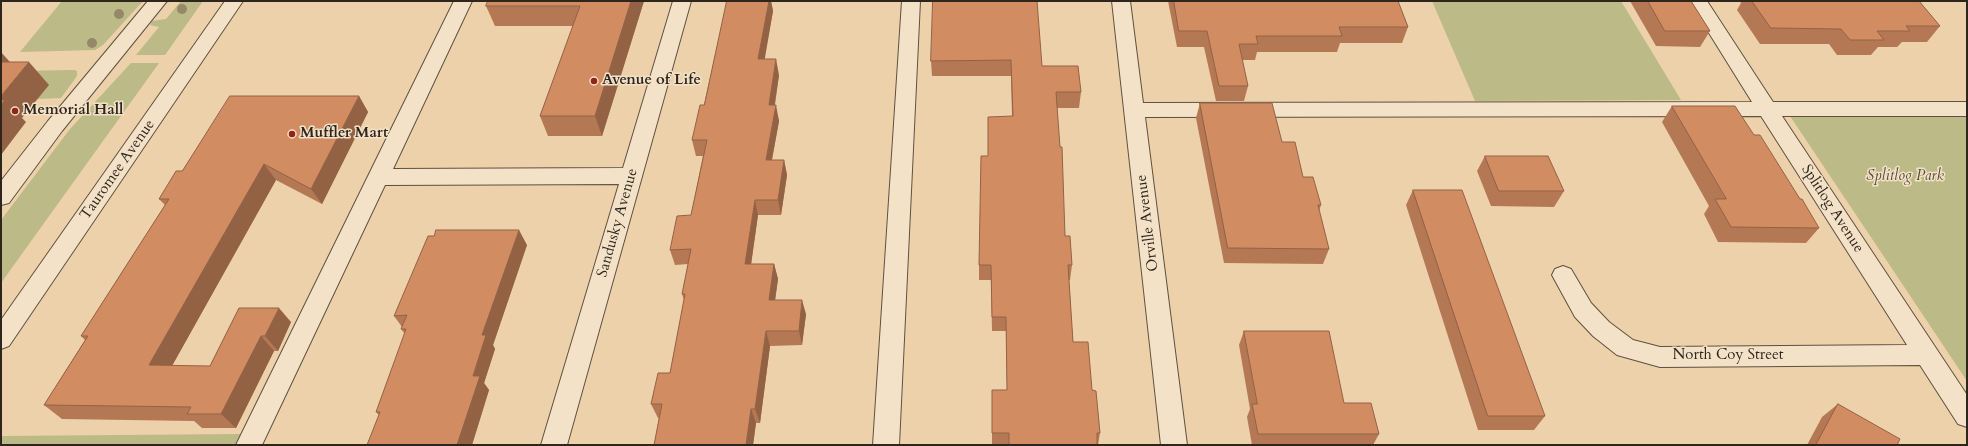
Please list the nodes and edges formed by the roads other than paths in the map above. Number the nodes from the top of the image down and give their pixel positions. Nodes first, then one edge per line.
1 (158, 1) edge
2 (234, 1) edge
3 (463, 1) edge
4 (682, 1) edge
5 (911, 1) edge
6 (1121, 1) edge
7 (1698, 1) edge
8 (1967, 109) edge
9 (1135, 110) junction
10 (1770, 110) junction
11 (631, 176) junction
12 (378, 177) junction
13 (1, 197) edge
14 (1563, 275) dead end
15 (3, 334) edge
16 (1928, 356) junction
17 (1967, 416) edge
18 (249, 445) edge
19 (554, 445) edge
20 (886, 445) edge
21 (1174, 445) edge

1 - 13 street
2 - 15 street, Tauromee Avenue
3 - 12 street
4 - 11 street, Sandusky Avenue
5 - 20 street
6 - 9 street, Orville Avenue
7 - 10 street, Splitlog Avenue
8 - 10 street
9 - 10 street
9 - 21 street, Orville Avenue
10 - 16 street, Splitlog Avenue
11 - 12 street
11 - 19 street, Sandusky Avenue
12 - 18 street
14 - 16 street, North Coy Street
16 - 17 street, Splitlog Avenue

